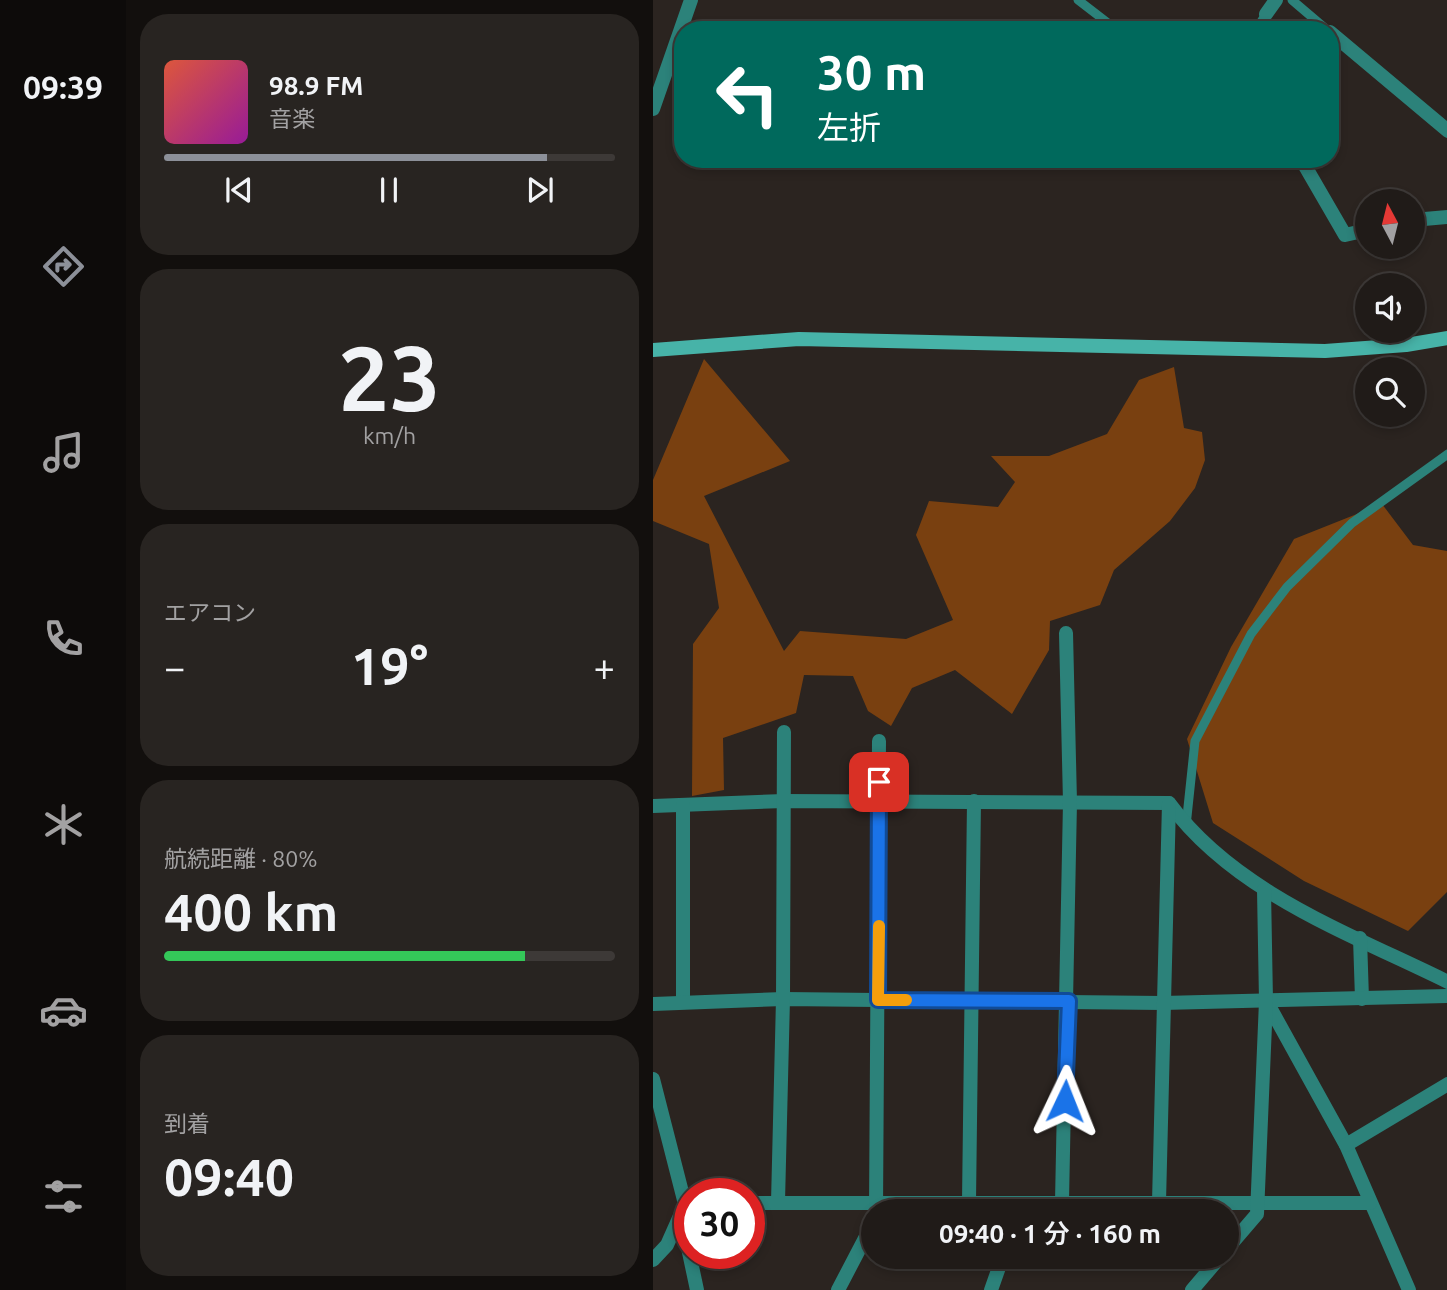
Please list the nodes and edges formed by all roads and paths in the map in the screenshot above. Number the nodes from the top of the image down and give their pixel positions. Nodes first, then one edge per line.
1 (691, 0) edge
2 (1078, 0) edge
3 (1276, 0) edge
4 (1292, 0) edge
5 (1266, 14) joint
6 (684, 21) edge
7 (1105, 21) edge
8 (1262, 21) edge
9 (1317, 21) edge
10 (1339, 39) edge
11 (674, 48) edge
12 (653, 108) edge
13 (1447, 131) edge
14 (1306, 168) edge
15 (1447, 217) edge
16 (1425, 219) edge
17 (1355, 233) edge
18 (1447, 338) edge
19 (653, 350) edge
20 (1447, 454) edge
21 (1066, 633) dead end
22 (784, 732) dead end
23 (879, 741) dead end
24 (974, 801) junction
25 (784, 802) junction
26 (1070, 802) junction
27 (879, 803) junction
28 (1169, 803) junction
29 (683, 805) junction
30 (653, 806) edge
31 (1186, 826) junction
32 (1264, 890) junction
33 (1360, 938) junction
34 (1447, 982) edge
35 (1447, 996) edge
36 (783, 999) junction
37 (1362, 999) junction
38 (878, 1000) junction
39 (974, 1000) junction
40 (1069, 1001) junction
41 (1266, 1001) junction
42 (683, 1002) junction
43 (1163, 1003) junction
44 (653, 1004) edge
45 (653, 1079) edge
46 (1447, 1084) edge
47 (656, 1103) edge
48 (1346, 1145) junction
49 (679, 1178) edge
50 (876, 1199) edge
51 (969, 1199) edge
52 (1062, 1199) edge
53 (1159, 1199) edge
54 (765, 1202) edge
55 (778, 1202) junction
56 (1239, 1202) edge
57 (1257, 1202) junction
58 (1370, 1203) junction
59 (861, 1206) edge
60 (674, 1232) edge
61 (1239, 1235) edge
62 (861, 1246) edge
63 (653, 1259) edge
64 (693, 1269) edge
65 (999, 1269) edge
66 (1210, 1269) edge
67 (697, 1290) edge
68 (838, 1290) edge
69 (991, 1290) edge
70 (1191, 1290) edge
71 (1409, 1290) edge

1 - 6 street
2 - 7 lane
3 - 5 street
4 - 9 lane
5 - 8 lane
10 - 13 street
11 - 12 street
14 - 17 street
15 - 16 street
18 - 19 street
20 - 31 lane
21 - 26 street
22 - 25 street
23 - 27 street
24 - 26 street
24 - 27 street
24 - 39 street
25 - 27 street
25 - 29 street
25 - 36 street
26 - 28 street
26 - 40 street
27 - 38 street
28 - 31 street
28 - 43 street
29 - 30 street
29 - 42 street
31 - 32 street
32 - 33 street
32 - 41 street
33 - 34 street
33 - 37 street
35 - 37 street
36 - 38 street
36 - 42 street
36 - 55 street
37 - 41 street
38 - 39 street
38 - 50 street
39 - 40 street
39 - 51 street
40 - 43 street
40 - 52 street
41 - 43 street
41 - 48 street
41 - 57 street
42 - 44 street
43 - 53 street
45 - 47 street
46 - 48 street
47 - 49 street
48 - 58 street
54 - 55 street
55 - 59 street
56 - 57 street
57 - 58 street
57 - 61 street
58 - 71 street
60 - 63 street
62 - 68 street
64 - 67 street
65 - 69 street
66 - 70 street

